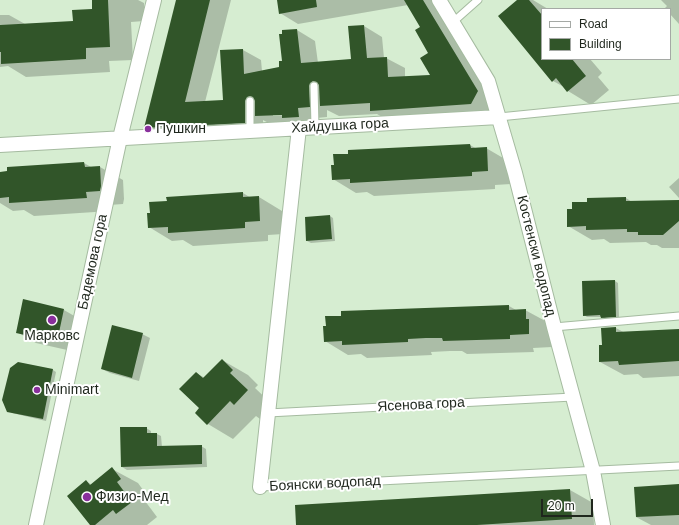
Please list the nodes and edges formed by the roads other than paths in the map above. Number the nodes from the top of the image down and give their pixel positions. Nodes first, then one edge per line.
1 (154, 0) edge
2 (439, 0) edge
3 (478, 0) edge
4 (452, 23) junction
5 (314, 86) dead end
6 (679, 99) edge
7 (250, 101) dead end
8 (499, 117) junction
9 (315, 127) junction
10 (299, 128) junction
11 (250, 131) junction
12 (120, 138) junction
13 (0, 145) edge
14 (679, 316) edge
15 (554, 327) junction
16 (573, 397) junction
17 (268, 413) junction
18 (679, 466) edge
19 (593, 471) junction
20 (260, 487) joint
21 (36, 525) edge
22 (603, 525) edge

1 - 12 street, Бадемова гора
2 - 4 street, Костенски водопад
3 - 4 lane
4 - 8 street, Костенски водопад
5 - 9 lane
6 - 8 lane, Хайдушка гора
7 - 11 lane
8 - 9 street, Хайдушка гора
8 - 15 street, Костенски водопад
9 - 10 street, Хайдушка гора
10 - 11 street, Хайдушка гора
10 - 17 street, Боянски водопад
11 - 12 street, Хайдушка гора
12 - 13 street, Хайдушка гора
12 - 21 street, Бадемова гора
14 - 15 lane
15 - 16 street, Костенски водопад
16 - 17 lane, Ясенова гора
16 - 19 street, Костенски водопад
17 - 20 street, Боянски водопад
18 - 19 lane, Боянски водопад
19 - 20 lane, Боянски водопад
19 - 22 street, Костенски водопад

